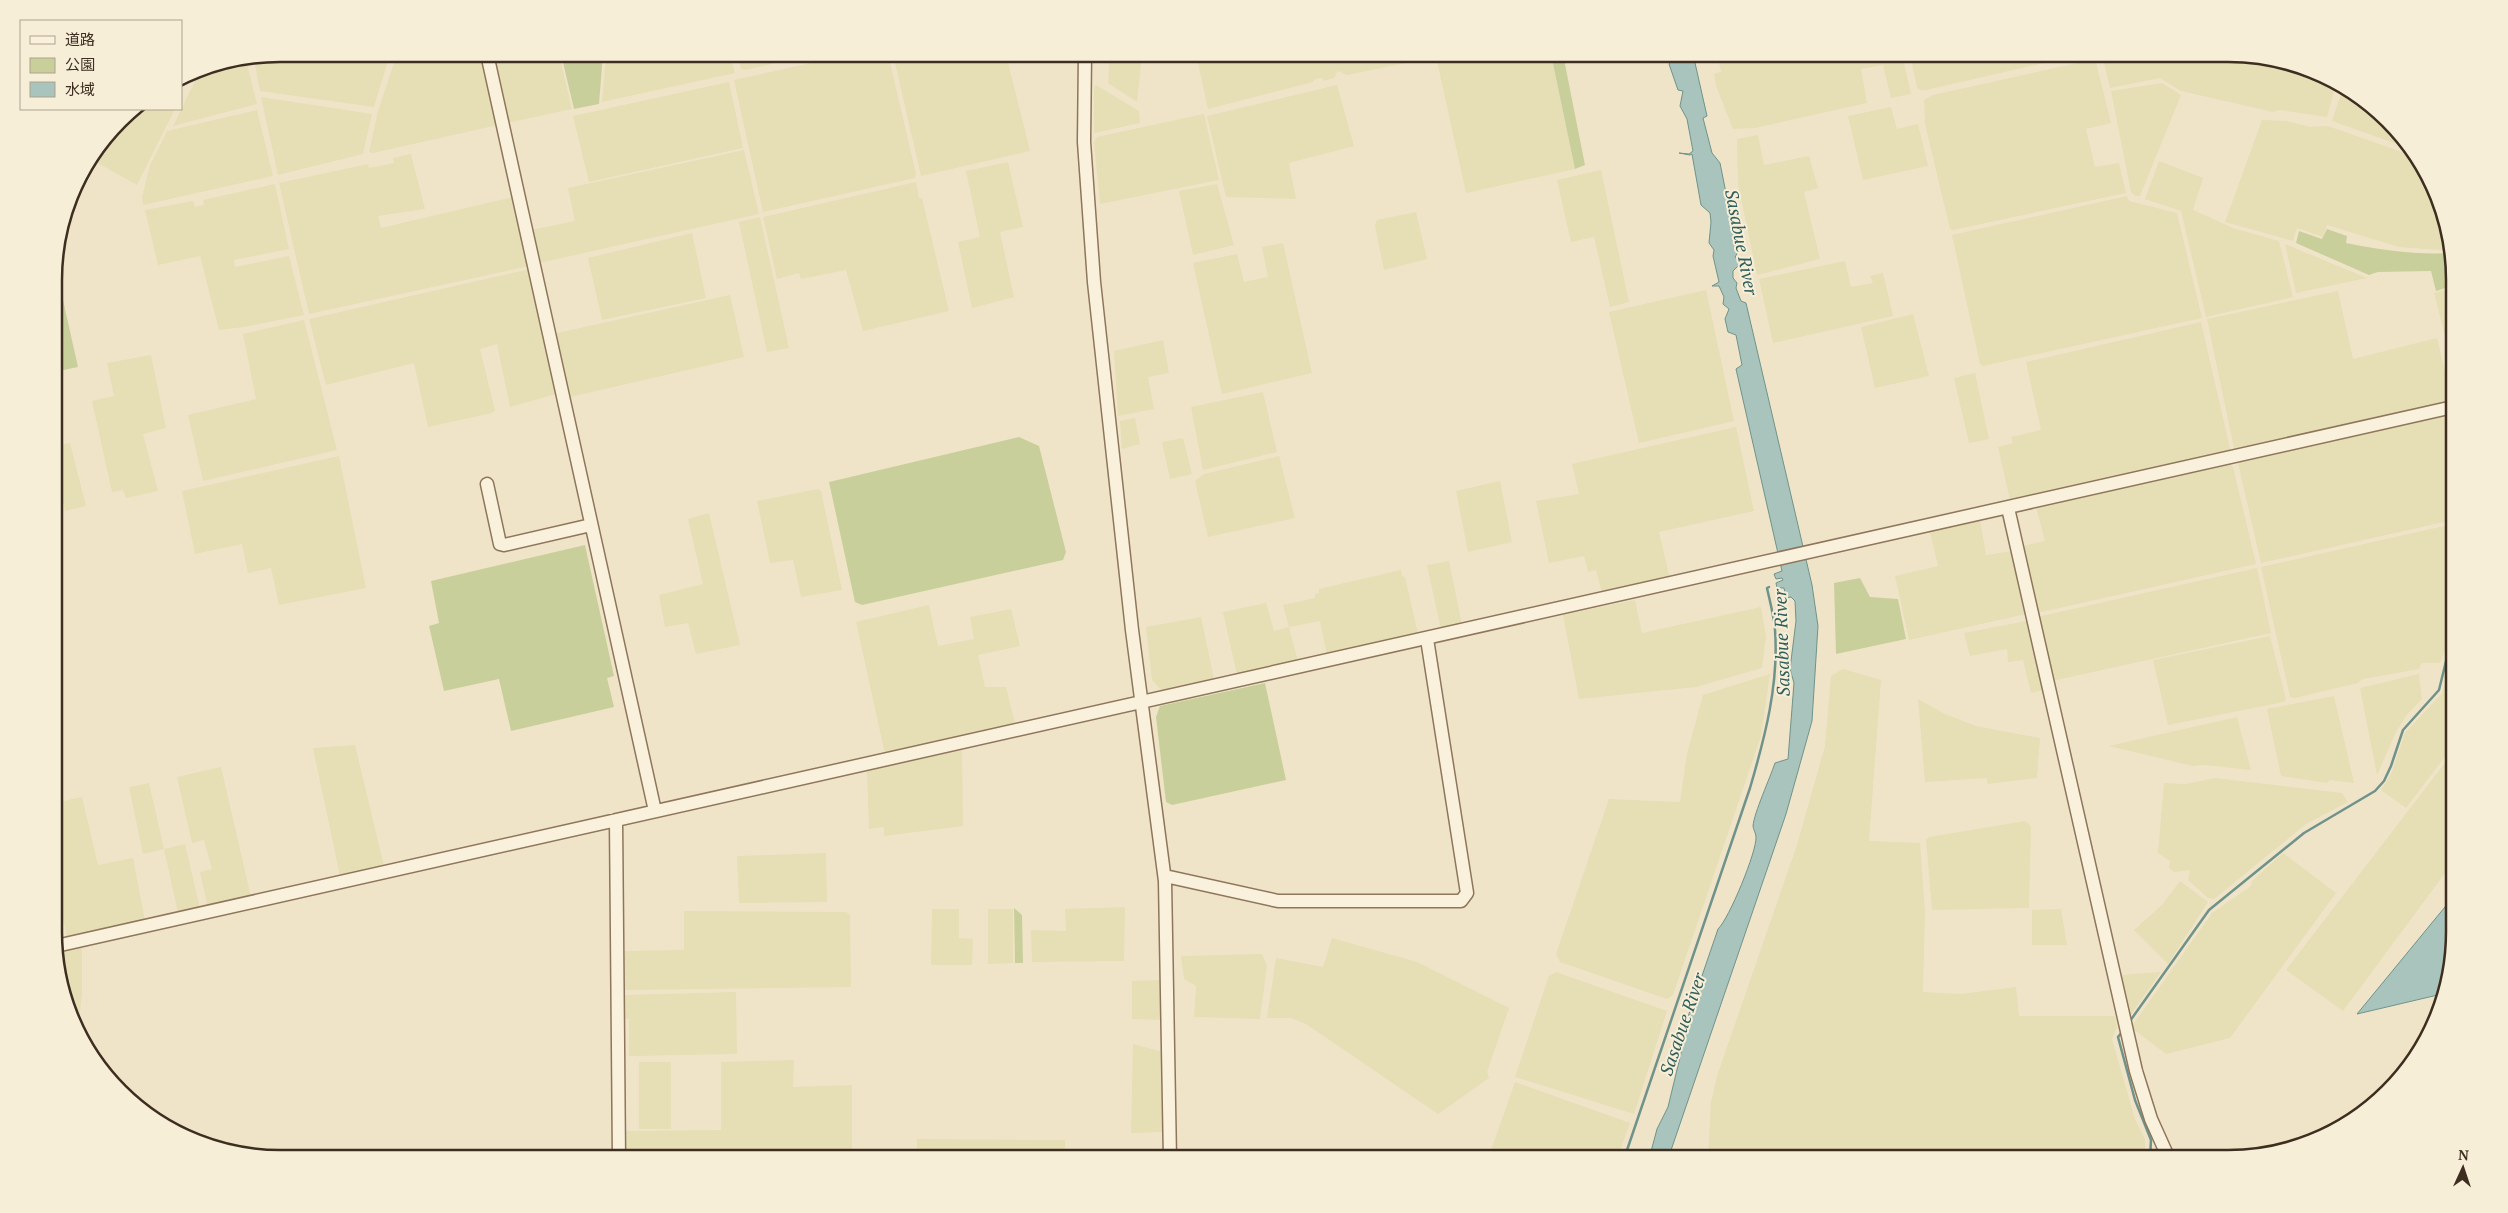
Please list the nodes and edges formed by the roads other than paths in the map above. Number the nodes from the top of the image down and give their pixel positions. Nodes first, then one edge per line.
1 (489, 62) edge
2 (1085, 62) edge
3 (2446, 409) edge
4 (487, 484) dead end
5 (2008, 508) junction
6 (591, 525) junction
7 (1427, 639) junction
8 (1142, 702) junction
9 (655, 811) junction
10 (616, 820) junction
11 (1165, 876) junction
12 (63, 944) edge
13 (619, 1150) edge
14 (1170, 1150) edge
15 (2165, 1150) edge

1 - 6 street
2 - 8 street
3 - 5 street
4 - 6 street
5 - 7 street
5 - 15 street
6 - 9 street
7 - 8 street
7 - 11 street
8 - 9 street
8 - 11 street
9 - 10 street
10 - 12 street
10 - 13 street
11 - 14 street

